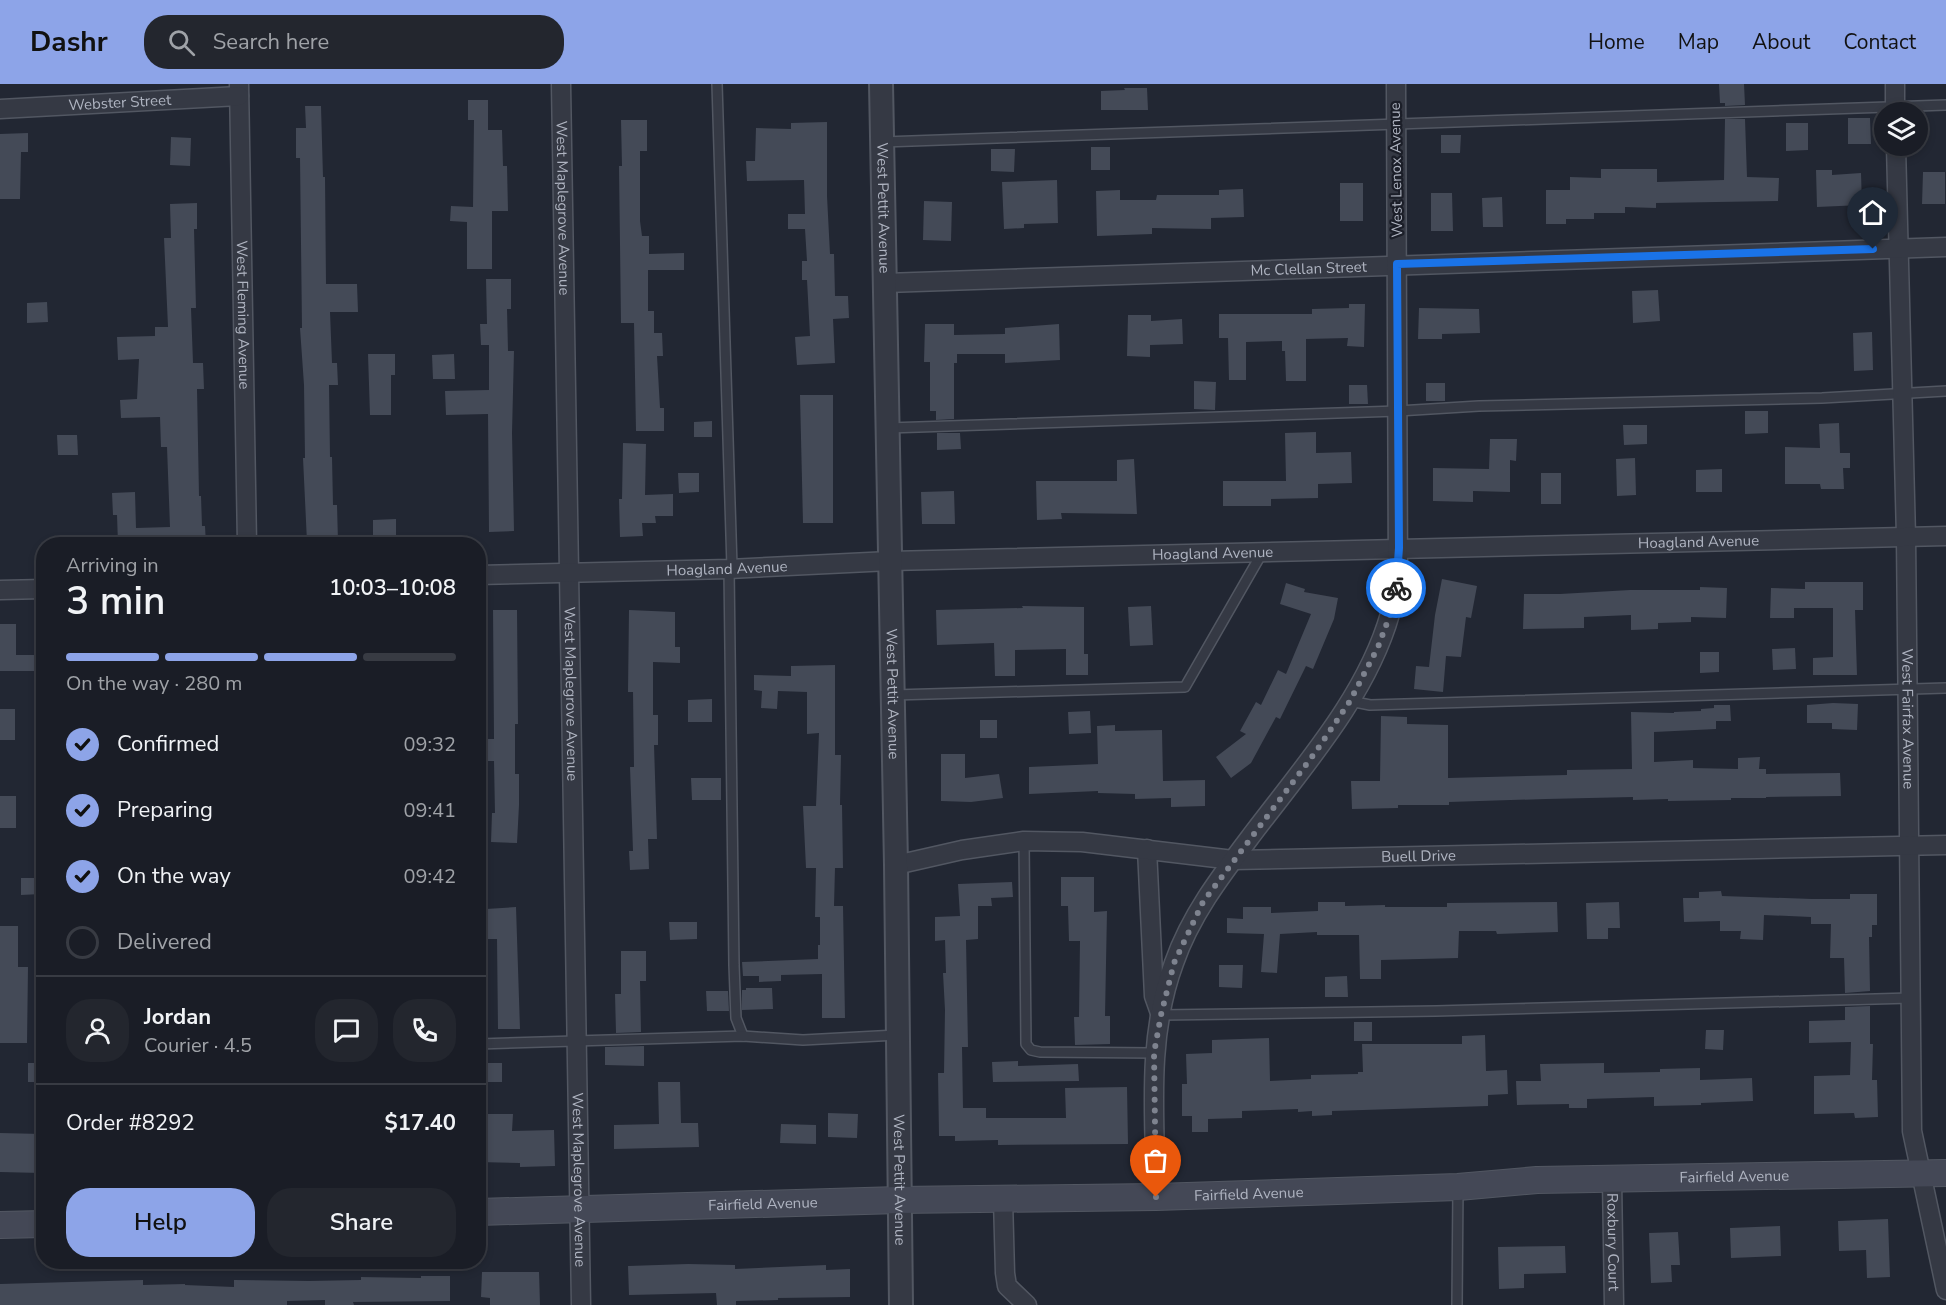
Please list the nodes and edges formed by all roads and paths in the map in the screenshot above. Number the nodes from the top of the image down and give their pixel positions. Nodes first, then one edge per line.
1 (561, 84) edge
2 (717, 84) edge
3 (881, 84) edge
4 (1395, 84) edge
5 (1895, 84) edge
6 (239, 90) edge
7 (1895, 102) edge
8 (1946, 105) edge
9 (1928, 107) edge
10 (0, 109) edge
11 (1874, 110) edge
12 (1396, 124) junction
13 (883, 142) junction
14 (1896, 156) edge
15 (1946, 247) edge
16 (1897, 249) junction
17 (1397, 264) junction
18 (886, 283) junction
19 (1946, 391) edge
20 (1901, 392) junction
21 (1398, 411) junction
22 (888, 428) junction
23 (1946, 536) edge
24 (248, 537) edge
25 (1906, 537) junction
26 (1399, 548) junction
27 (1262, 552) junction
28 (890, 561) junction
29 (729, 569) junction
30 (570, 573) junction
31 (486, 575) edge
32 (36, 589) edge
33 (0, 590) edge
34 (1946, 688) edge
35 (1907, 690) junction
36 (893, 695) junction
37 (1350, 701) junction
38 (1024, 841) junction
39 (1946, 845) edge
40 (1909, 846) junction
41 (1147, 849) junction
42 (1233, 860) junction
43 (896, 865) junction
44 (1911, 998) junction
45 (1161, 1015) junction
46 (897, 1035) junction
47 (743, 1036) junction
48 (577, 1042) junction
49 (486, 1044) edge
50 (1154, 1053) junction
51 (1934, 1173) edge
52 (1612, 1179) junction
53 (1458, 1187) junction
54 (1156, 1197) junction
55 (1003, 1198) junction
56 (899, 1200) junction
57 (579, 1209) junction
58 (486, 1212) edge
59 (36, 1224) edge
60 (0, 1225) edge
61 (1946, 1290) edge
62 (581, 1305) edge
63 (901, 1305) edge
64 (1027, 1305) edge
65 (1457, 1305) edge
66 (1614, 1305) edge

1 - 30 street, West Maplegrove Avenue
2 - 29 lane
3 - 13 street, West Pettit Avenue
4 - 12 street, West Lenox Avenue
5 - 7 street
6 - 10 street, Webster Street
6 - 24 street, West Fleming Avenue
8 - 9 lane
11 - 12 lane
12 - 13 lane
12 - 17 street, West Lenox Avenue
13 - 18 street, West Pettit Avenue
14 - 16 street, West Fairfax Avenue
15 - 16 street, Mc Clellan Street
16 - 17 street, Mc Clellan Street
16 - 20 street, West Fairfax Avenue
17 - 18 street, Mc Clellan Street
17 - 21 street, West Lenox Avenue
18 - 22 street, West Pettit Avenue
19 - 20 lane
20 - 21 lane
20 - 25 street, West Fairfax Avenue
21 - 22 lane
21 - 26 street, West Lenox Avenue
22 - 28 street, West Pettit Avenue
23 - 25 street, Hoagland Avenue
25 - 26 street, Hoagland Avenue
25 - 35 street, West Fairfax Avenue
26 - 27 street, Hoagland Avenue
26 - 37 street, West Lenox Avenue
27 - 28 street, Hoagland Avenue
27 - 36 lane
28 - 29 street, Hoagland Avenue
28 - 36 street, West Pettit Avenue
29 - 30 street, Hoagland Avenue
29 - 47 lane
30 - 31 street, Hoagland Avenue
30 - 48 street, West Maplegrove Avenue
32 - 33 street
34 - 35 lane
35 - 37 lane
35 - 40 street, West Fairfax Avenue
36 - 43 street, West Pettit Avenue
37 - 42 street, West Lenox Avenue
38 - 41 street, Buell Drive
38 - 43 street, Buell Drive
38 - 50 lane
39 - 40 street, Buell Drive
40 - 42 street, Buell Drive
40 - 44 street, West Fairfax Avenue
41 - 42 street, Buell Drive
41 - 45 street
42 - 45 street, West Lenox Avenue
43 - 46 street, West Pettit Avenue
44 - 45 lane
44 - 51 street, West Fairfax Avenue
45 - 50 street, West Lenox Avenue
46 - 47 lane
46 - 56 street, West Pettit Avenue
47 - 48 lane
48 - 49 lane
48 - 57 street, West Maplegrove Avenue
50 - 54 street, West Lenox Avenue
51 - 52 main road, Fairfield Avenue
51 - 61 street, West Fairfax Avenue
52 - 53 main road, Fairfield Avenue
52 - 66 street, Roxbury Court
53 - 54 main road, Fairfield Avenue
53 - 65 lane
54 - 55 main road, Fairfield Avenue
55 - 56 main road, Fairfield Avenue
55 - 64 street
56 - 57 main road, Fairfield Avenue
56 - 63 street, West Pettit Avenue
57 - 58 main road, Fairfield Avenue
57 - 62 street, West Maplegrove Avenue
59 - 60 main road

